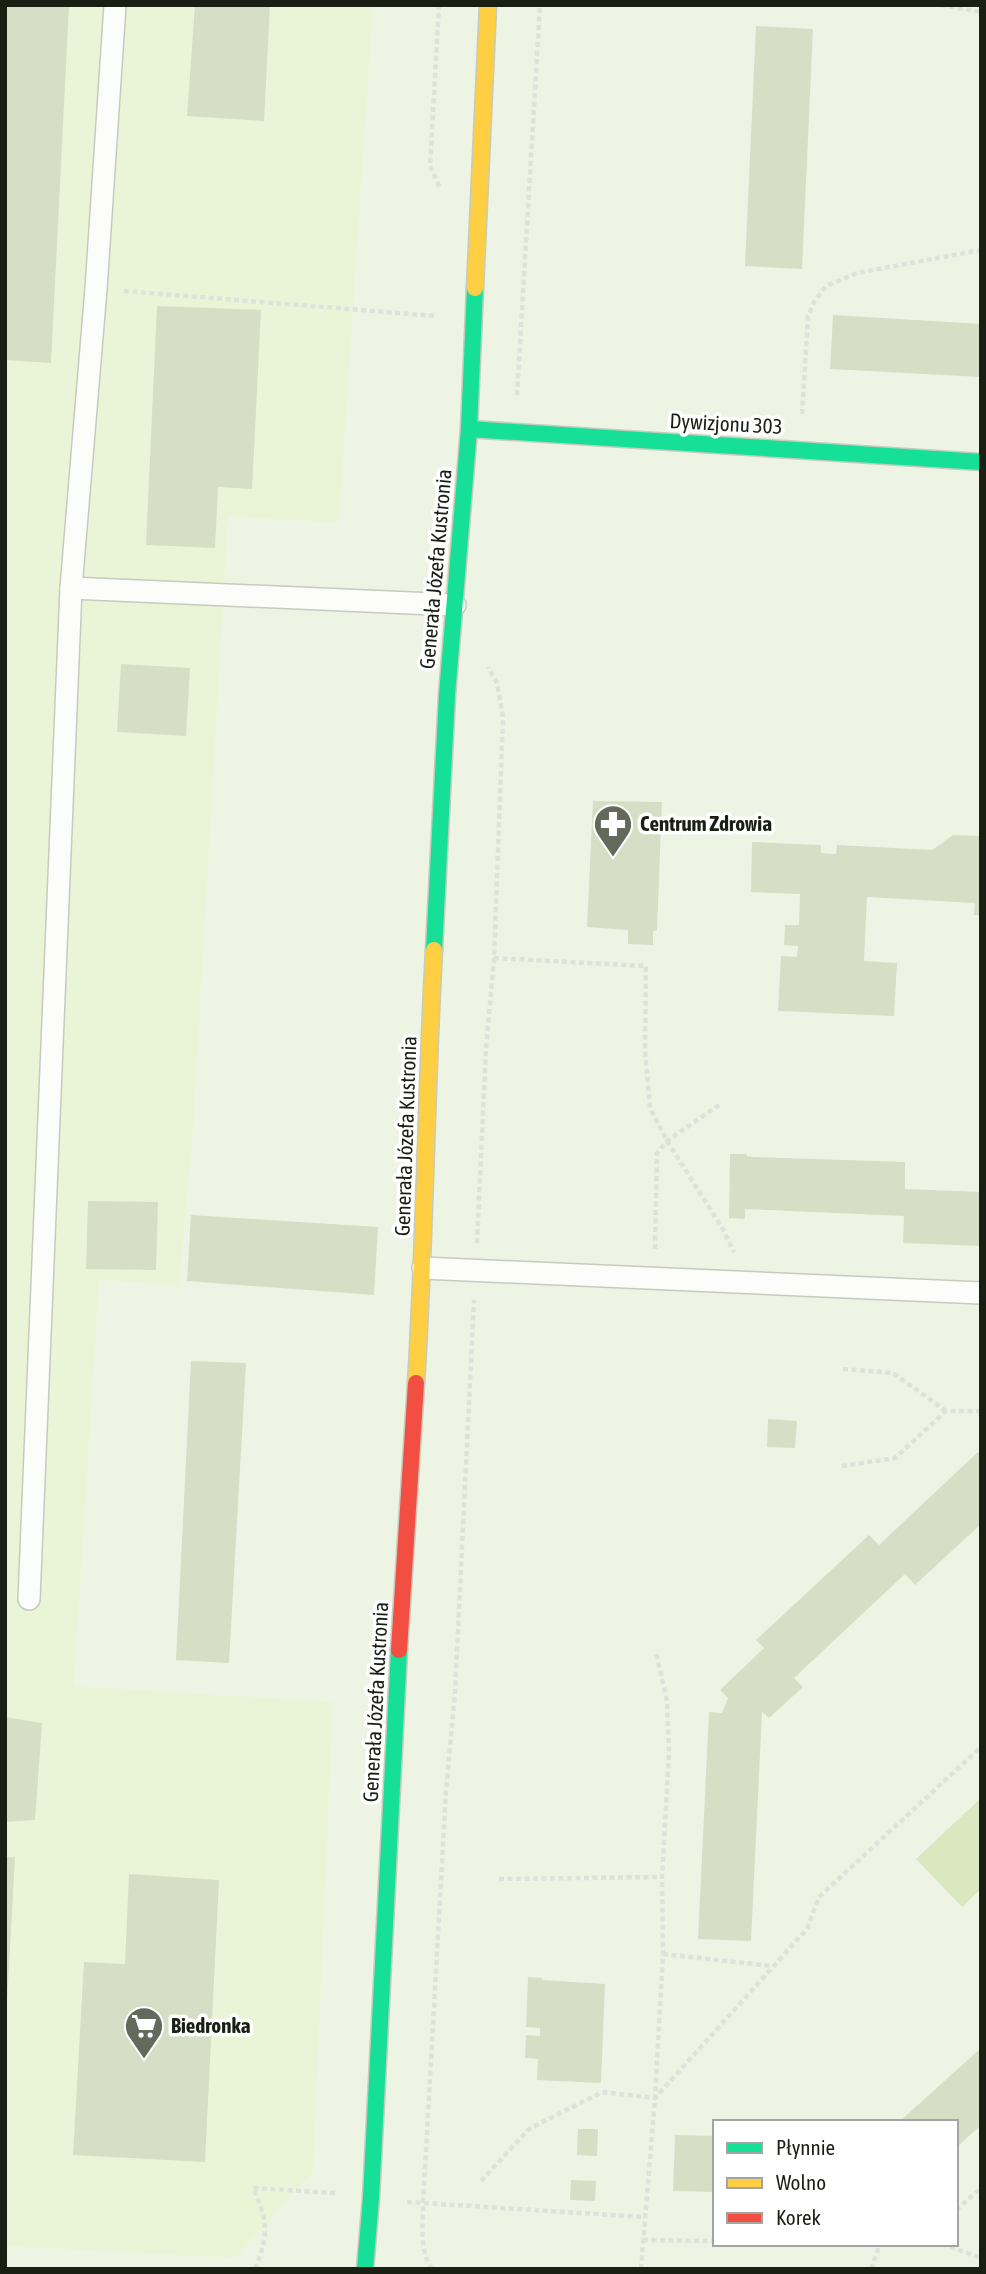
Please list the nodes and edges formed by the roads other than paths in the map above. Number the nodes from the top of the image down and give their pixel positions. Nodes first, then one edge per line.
1 (115, 5) edge
2 (488, 5) edge
3 (469, 429) junction
4 (981, 461) edge
5 (71, 588) junction
6 (454, 605) junction
7 (423, 1268) junction
8 (981, 1293) edge
9 (29, 1599) dead end
10 (365, 2269) edge

1 - 5 lane
2 - 3 street, Generała Józefa Kustronia
3 - 4 street, Dywizjonu 303
3 - 6 street, Generała Józefa Kustronia
5 - 6 lane
5 - 9 lane
6 - 7 street, Generała Józefa Kustronia
7 - 8 lane
7 - 10 street, Generała Józefa Kustronia

